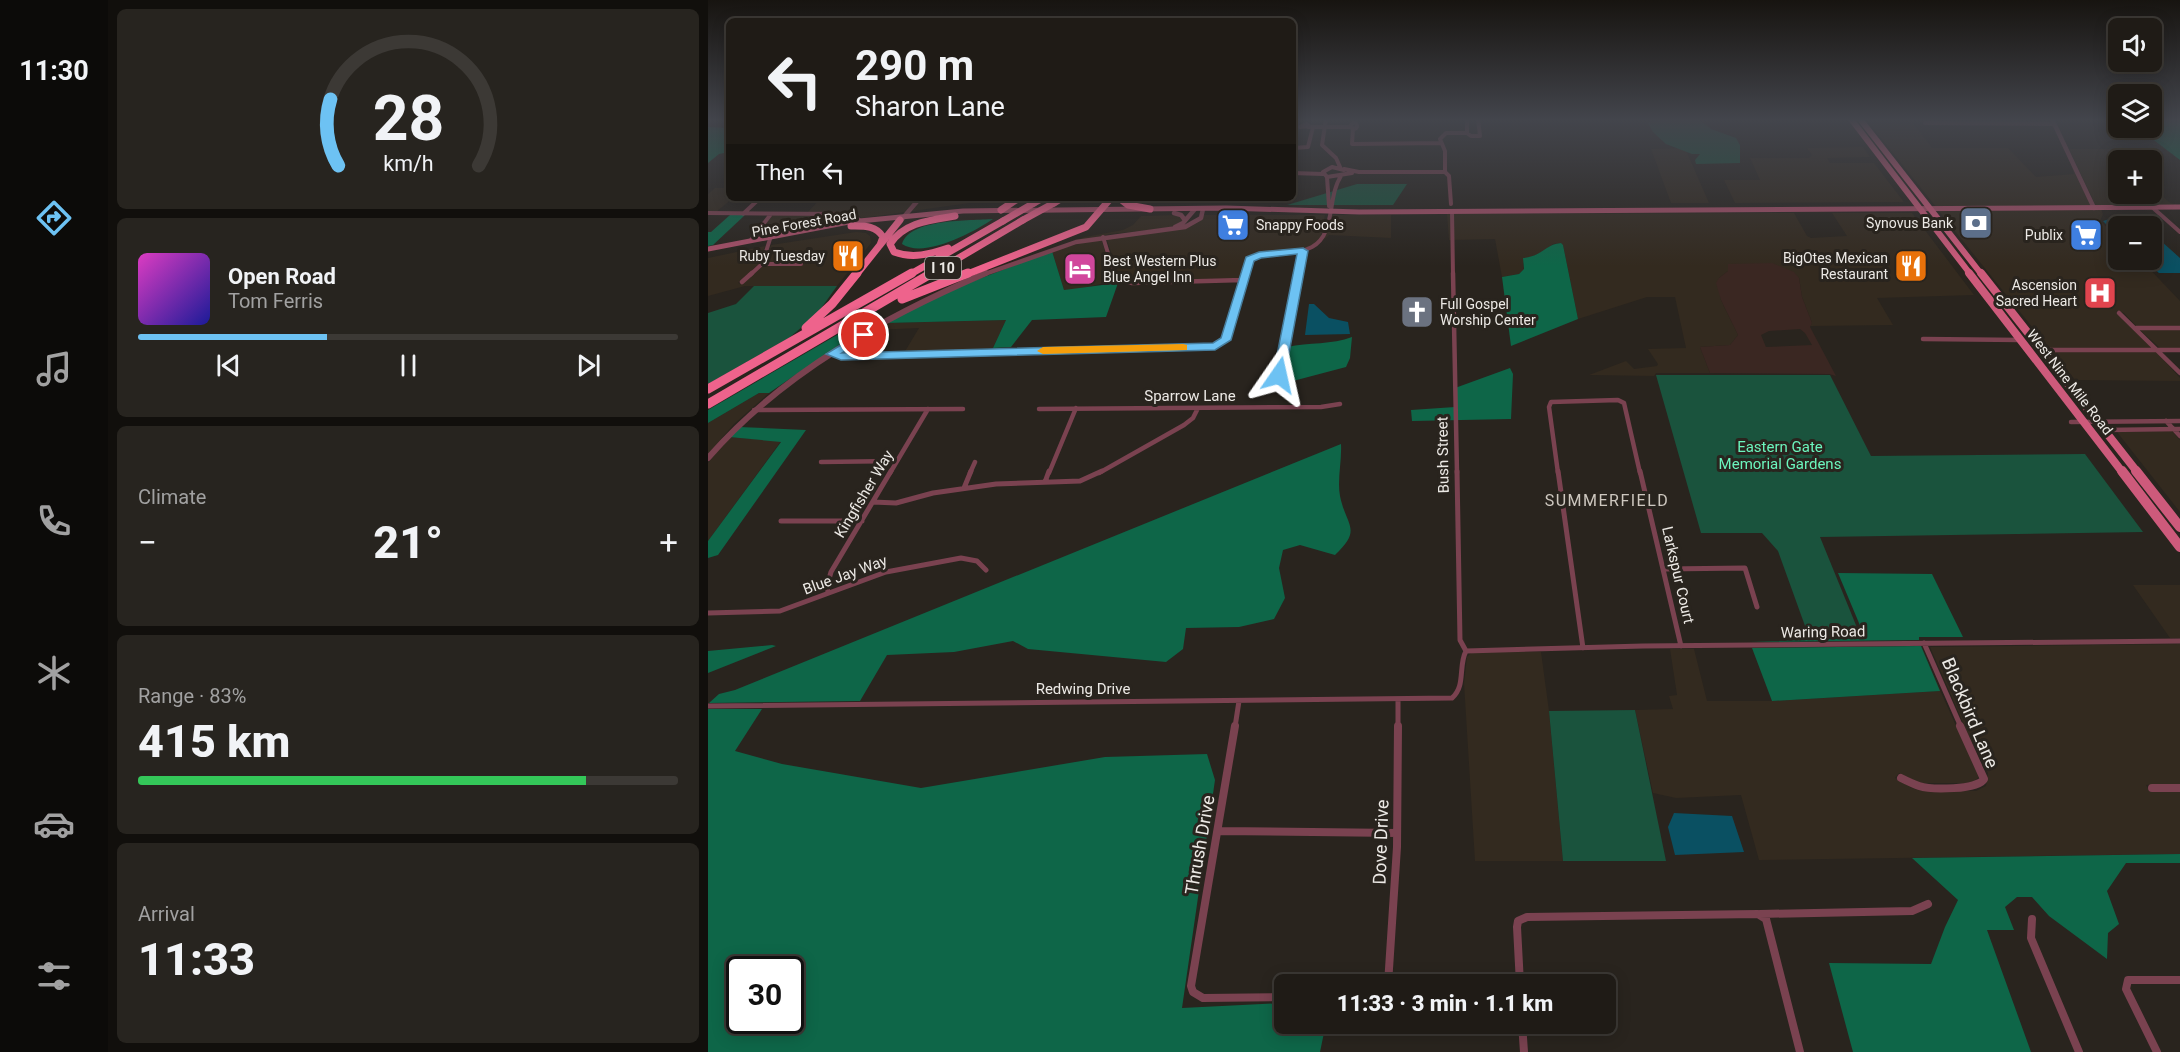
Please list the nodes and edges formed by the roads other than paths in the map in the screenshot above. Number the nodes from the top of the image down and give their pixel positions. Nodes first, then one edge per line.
1 (1329, 168) joint
2 (1340, 168) edge
3 (1445, 168) edge
4 (1889, 168) edge
5 (1893, 168) edge
6 (1899, 168) edge
7 (2075, 168) edge
8 (1342, 172) junction
9 (1445, 172) junction
10 (1296, 173) edge
11 (1311, 173) joint
12 (1325, 174) junction
13 (757, 201) edge
14 (917, 201) edge
15 (1014, 201) edge
16 (1038, 201) edge
17 (1057, 201) edge
18 (1108, 201) edge
19 (1123, 201) edge
20 (1451, 204) junction
21 (2094, 207) junction
22 (2152, 207) junction
23 (2180, 207) edge
24 (1920, 208) junction
25 (1930, 208) junction
26 (1150, 209) junction
27 (1329, 209) junction
28 (1001, 210) junction
29 (1099, 211) junction
30 (1192, 211) junction
31 (1202, 211) junction
32 (1443, 211) junction
33 (1452, 211) junction
34 (1464, 211) junction
35 (708, 213) edge
36 (1174, 213) junction
37 (743, 214) junction
38 (771, 214) junction
39 (955, 216) junction
40 (903, 218) junction
41 (1185, 219) junction
42 (862, 222) junction
43 (851, 226) junction
44 (2177, 227) edge
45 (757, 230) junction
46 (1161, 230) junction
47 (2180, 232) edge
48 (976, 237) junction
49 (1103, 237) junction
50 (759, 238) junction
51 (770, 238) junction
52 (751, 240) junction
53 (878, 247) junction
54 (708, 251) edge
55 (1303, 251) junction
56 (762, 264) junction
57 (801, 264) dead end
58 (1243, 280) junction
59 (742, 282) dead end
60 (2120, 313) dead end
61 (863, 315) junction
62 (2136, 328) junction
63 (2180, 328) edge
64 (2025, 329) junction
65 (1923, 339) dead end
66 (2021, 340) junction
67 (2158, 349) junction
68 (776, 350) junction
69 (2042, 350) junction
70 (2180, 350) edge
71 (832, 354) junction
72 (2180, 373) edge
73 (1279, 375) dead end
74 (708, 389) edge
75 (708, 404) edge
76 (1340, 404) dead end
77 (1076, 408) junction
78 (1198, 408) junction
79 (928, 409) junction
80 (963, 409) dead end
81 (1039, 409) dead end
82 (752, 410) junction
83 (2090, 421) junction
84 (2166, 421) junction
85 (2180, 421) edge
86 (2072, 422) dead end
87 (2177, 429) edge
88 (2105, 430) junction
89 (2180, 436) edge
90 (708, 458) edge
91 (897, 461) junction
92 (821, 462) dead end
93 (975, 462) dead end
94 (1045, 482) junction
95 (964, 488) junction
96 (2156, 496) junction
97 (873, 502) junction
98 (2150, 508) junction
99 (862, 520) junction
100 (781, 521) dead end
101 (2180, 527) edge
102 (2180, 537) edge
103 (2180, 547) edge
104 (1665, 569) junction
105 (986, 570) dead end
106 (828, 593) junction
107 (1757, 607) dead end
108 (708, 614) edge
109 (2180, 641) edge
110 (1924, 643) junction
111 (1681, 646) junction
112 (1583, 648) junction
113 (1466, 651) junction
114 (1458, 694) joint
115 (1398, 700) junction
116 (1239, 701) junction
117 (708, 706) edge
118 (1901, 778) dead end
119 (2152, 788) dead end
120 (2180, 788) edge
121 (1218, 831) junction
122 (1397, 833) junction
123 (1928, 904) dead end
124 (1758, 914) junction
125 (2032, 919) dead end
126 (1389, 974) edge
127 (1519, 974) edge
128 (2180, 980) edge
129 (1193, 992) joint
130 (1274, 997) edge
131 (1523, 1034) edge
132 (1524, 1052) edge
133 (1800, 1052) edge
134 (2079, 1052) edge
135 (2157, 1052) edge

1 - 8 street
1 - 12 street
2 - 8 street
3 - 9 street
4 - 24 main road, West Nine Mile Road
5 - 25 main road
6 - 25 main road, West Nine Mile Road
7 - 21 street
8 - 9 street
8 - 12 street
8 - 27 street
9 - 20 street
10 - 11 street
11 - 12 street
12 - 27 street
13 - 37 street
14 - 40 street
15 - 28 highway
16 - 48 highway, I 10, bridge
17 - 61 highway, I 10, bridge
18 - 29 highway
19 - 26 highway
20 - 32 street
20 - 34 street
21 - 22 main road, Pine Forest Road
21 - 25 main road, Pine Forest Road
22 - 23 main road, Pine Forest Road
22 - 44 street
24 - 25 main road, Pine Forest Road
24 - 34 main road, Pine Forest Road
24 - 64 main road
24 - 66 main road, West Nine Mile Road
25 - 64 main road, West Nine Mile Road
26 - 29 main road, Pine Forest Road
26 - 30 main road, Pine Forest Road
27 - 31 main road, Pine Forest Road
27 - 32 main road, Pine Forest Road
27 - 55 street
28 - 29 main road, Pine Forest Road
28 - 40 main road, Pine Forest Road
29 - 36 main road, Pine Forest Road
29 - 39 main road, Pine Forest Road
29 - 61 highway
30 - 31 main road, Pine Forest Road
30 - 36 main road, Pine Forest Road
30 - 41 street
31 - 46 street
32 - 33 main road, Pine Forest Road
33 - 34 main road, Pine Forest Road
33 - 113 street, Bush Street
35 - 37 street
36 - 41 street
37 - 38 street
38 - 42 street
38 - 45 street
39 - 40 main road, Pine Forest Road
39 - 48 highway
40 - 42 main road, Pine Forest Road
40 - 53 highway
41 - 46 street
42 - 43 main road, Pine Forest Road
42 - 51 main road, Pine Forest Road
43 - 51 main road, Pine Forest Road
43 - 53 highway
44 - 47 street
45 - 50 street
45 - 52 street
46 - 49 street
48 - 68 highway, I 10
49 - 58 street
49 - 71 street
50 - 51 main road, Pine Forest Road
50 - 52 main road, Pine Forest Road
51 - 54 main road, Pine Forest Road
51 - 56 street
52 - 54 main road, Pine Forest Road
53 - 68 highway
55 - 58 street
55 - 73 street
56 - 57 street
56 - 59 street
58 - 71 street
60 - 62 street
61 - 75 highway, I 10
62 - 63 street
62 - 67 street
64 - 69 main road, West Nine Mile Road
65 - 66 street
66 - 83 main road, West Nine Mile Road
67 - 69 street
67 - 70 street
67 - 72 street
68 - 74 highway, I 10
69 - 83 main road, West Nine Mile Road
71 - 82 street
76 - 78 street, Sparrow Lane
77 - 78 street, Sparrow Lane
77 - 81 street, Sparrow Lane
77 - 94 street
78 - 94 street
79 - 80 street
79 - 82 street
79 - 91 street, Kingfisher Way
82 - 90 street
83 - 84 street
83 - 86 street
83 - 88 main road
83 - 96 main road
83 - 98 main road, West Nine Mile Road
84 - 85 street
84 - 87 street
87 - 88 street
87 - 89 street
88 - 96 main road, West Nine Mile Road
91 - 92 street
91 - 97 street, Kingfisher Way
93 - 95 street
94 - 95 street
95 - 97 street
96 - 101 main road, West Nine Mile Road
97 - 99 street, Kingfisher Way
98 - 102 main road
98 - 103 main road, West Nine Mile Road
99 - 100 street
99 - 106 street, Kingfisher Way
104 - 107 street
104 - 111 street, Larkspur Court
104 - 112 street, Larkspur Court
105 - 106 street, Blue Jay Way
106 - 108 street, Blue Jay Way
109 - 110 street, Waring Road
110 - 111 street, Waring Road
110 - 118 street, Blackbird Lane
111 - 112 street, Waring Road
112 - 113 street, Waring Road
113 - 114 street, Bush Street
114 - 115 street, Redwing Drive
115 - 116 street, Redwing Drive
115 - 122 street, Dove Drive
116 - 117 street, Redwing Drive
116 - 121 street, Thrush Drive
119 - 120 street
121 - 122 street
121 - 129 street, Thrush Drive
122 - 126 street, Dove Drive
123 - 124 street
124 - 127 street
124 - 133 street
125 - 134 street
128 - 135 street
129 - 130 street
131 - 132 street

